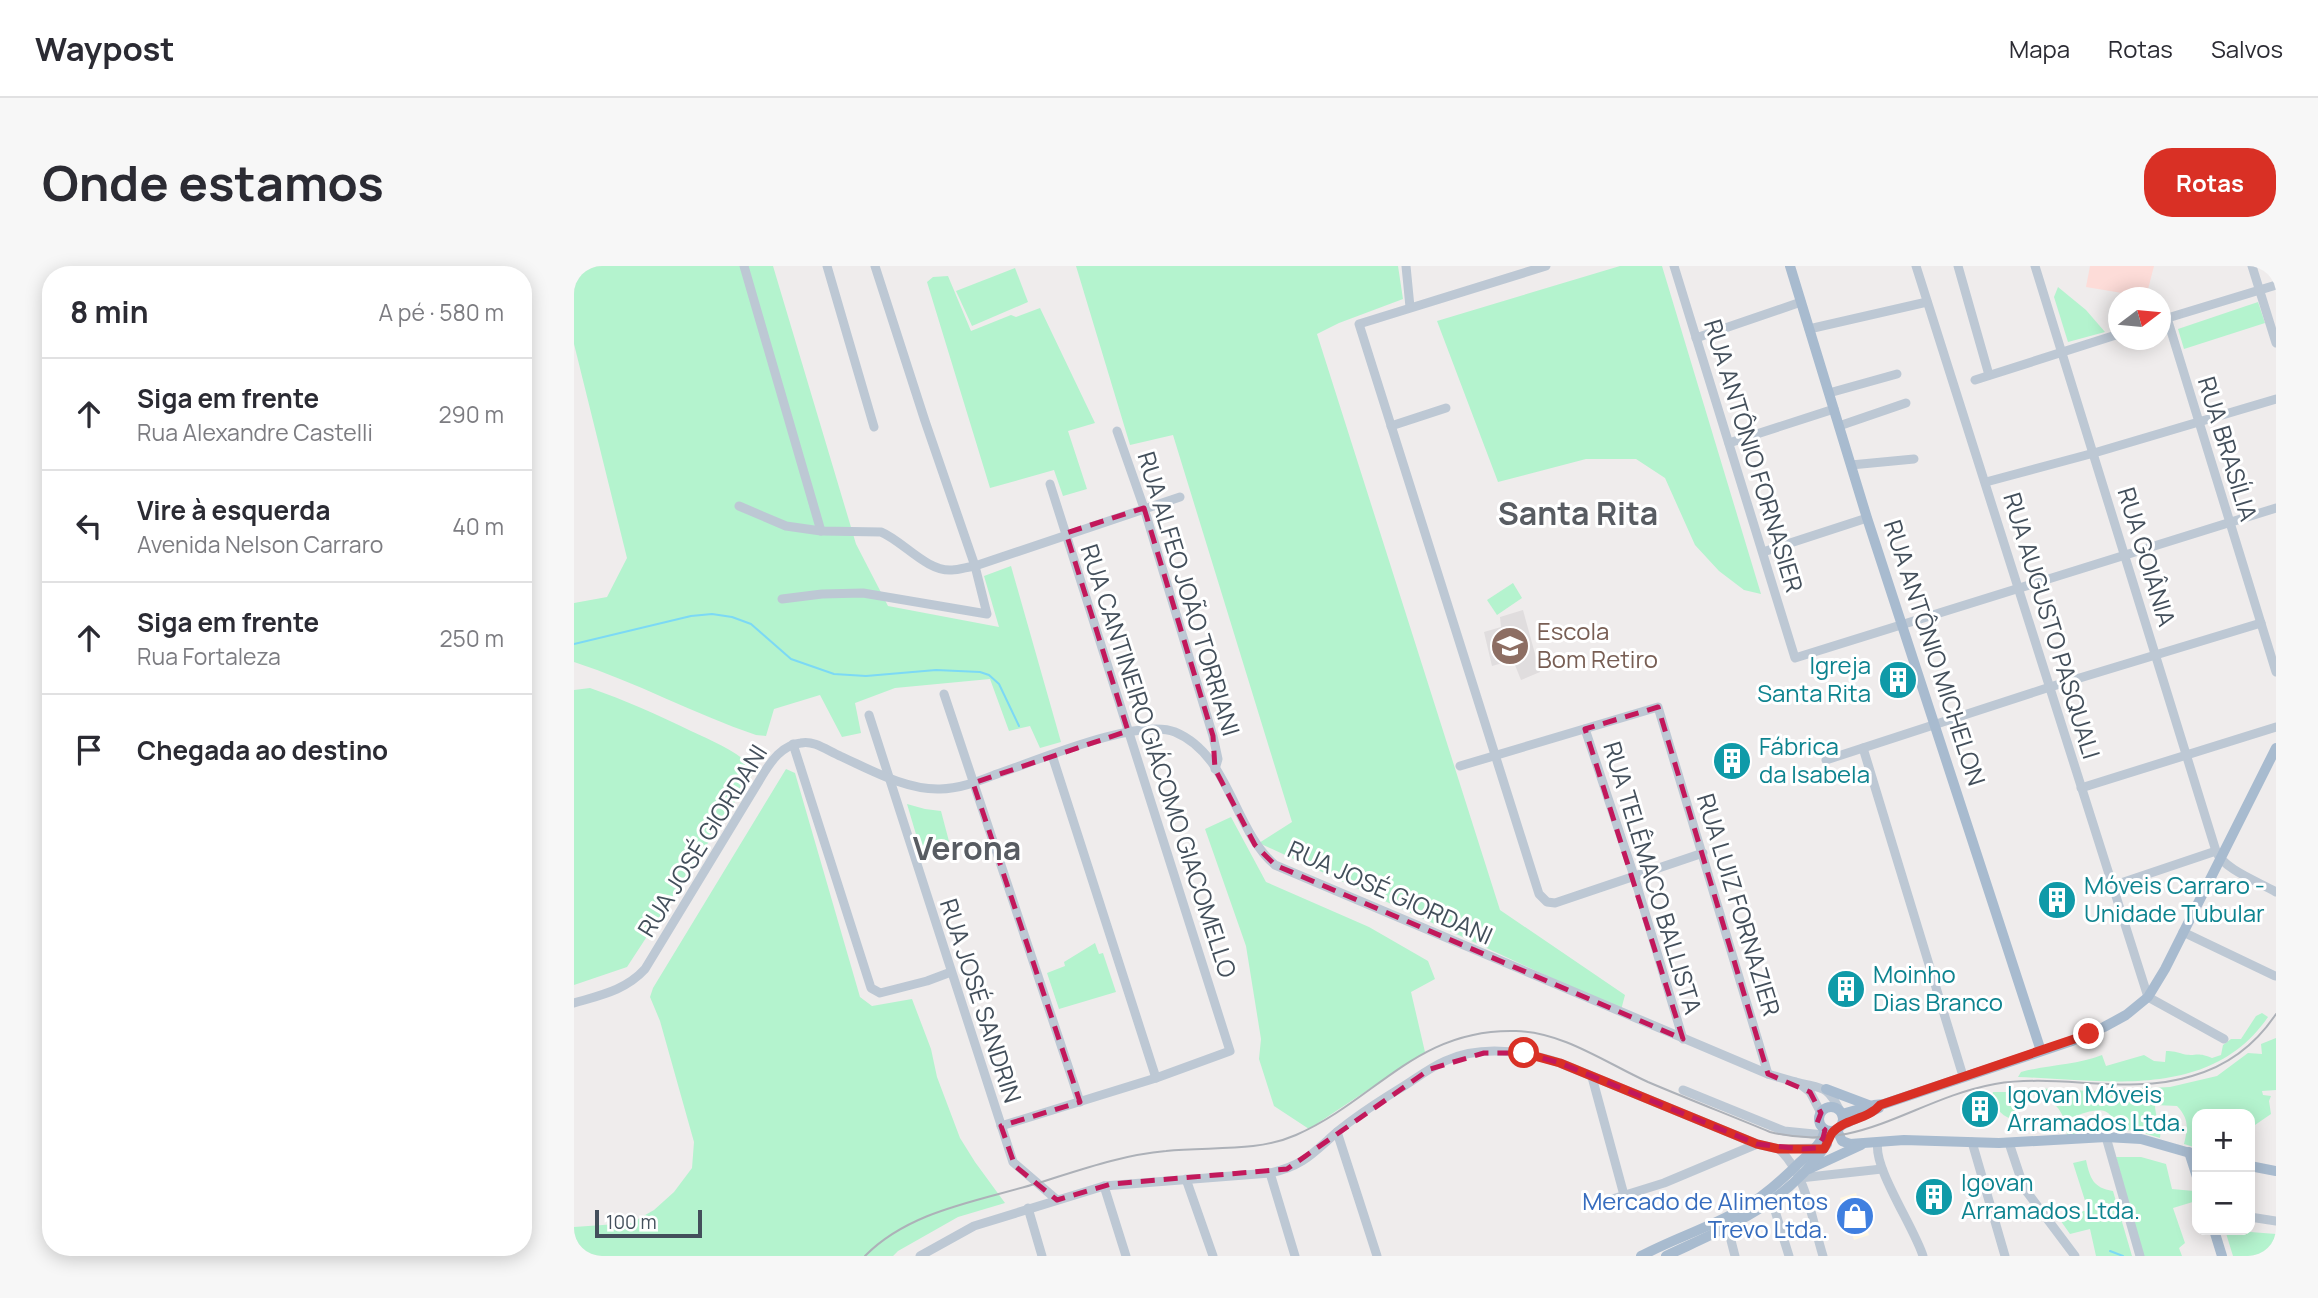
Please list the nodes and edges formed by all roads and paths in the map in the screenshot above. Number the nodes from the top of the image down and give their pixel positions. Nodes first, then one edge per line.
1 (744, 266) edge
2 (827, 266) edge
3 (875, 266) edge
4 (1406, 266) edge
5 (1505, 266) edge
6 (1546, 266) edge
7 (1674, 266) edge
8 (1790, 266) edge
9 (1916, 266) edge
10 (1958, 266) edge
11 (2035, 266) edge
12 (2252, 266) edge
13 (1508, 277) junction
14 (2276, 285) edge
15 (2259, 290) junction
16 (1801, 302) junction
17 (1927, 302) junction
18 (1410, 307) junction
19 (2171, 317) edge
20 (1809, 329) junction
21 (1696, 338) junction
22 (2108, 338) edge
23 (2171, 341) edge
24 (2276, 342) edge
25 (2063, 352) junction
26 (1897, 374) dead end
27 (1989, 375) junction
28 (1975, 380) dead end
29 (1829, 393) junction
30 (2276, 399) edge
31 (1906, 403) dead end
32 (1446, 408) dead end
33 (1834, 409) junction
34 (2197, 421) junction
35 (1391, 426) junction
36 (1839, 426) junction
37 (874, 427) dead end
38 (1117, 431) dead end
39 (1729, 443) junction
40 (2094, 453) junction
41 (1914, 459) dead end
42 (1851, 465) junction
43 (1986, 482) junction
44 (1050, 484) dead end
45 (1180, 497) dead end
46 (739, 506) dead end
47 (1143, 508) junction
48 (2276, 508) edge
49 (1867, 518) junction
50 (2229, 523) junction
51 (821, 530) junction
52 (1066, 533) junction
53 (1763, 552) junction
54 (2124, 554) junction
55 (975, 566) junction
56 (2018, 587) junction
57 (782, 599) dead end
58 (2261, 623) junction
59 (1903, 624) junction
60 (2156, 656) junction
61 (2276, 672) edge
62 (2050, 687) junction
63 (944, 694) dead end
64 (869, 715) dead end
65 (1936, 726) junction
66 (2276, 727) edge
67 (1585, 729) junction
68 (1128, 731) junction
69 (793, 744) junction
70 (1863, 748) junction
71 (2276, 748) edge
72 (1052, 755) junction
73 (1495, 755) junction
74 (2187, 755) junction
75 (1826, 760) dead end
76 (1460, 766) dead end
77 (1215, 769) junction
78 (889, 778) junction
79 (973, 783) junction
80 (2081, 788) junction
81 (1703, 853) junction
82 (2217, 855) junction
83 (1634, 876) junction
84 (2112, 886) junction
85 (2276, 892) edge
86 (2183, 932) junction
87 (951, 972) junction
88 (2275, 975) edge
89 (2148, 998) junction
90 (574, 1003) edge
91 (1683, 1039) junction
92 (2224, 1039) dead end
93 (2041, 1051) junction
94 (1768, 1074) junction
95 (1964, 1076) junction
96 (1592, 1077) junction
97 (1156, 1078) junction
98 (1798, 1083) junction
99 (1825, 1089) junction
100 (1683, 1090) dead end
101 (1080, 1102) junction
102 (1875, 1106) junction
103 (1821, 1113) junction
104 (1835, 1125) junction
105 (1001, 1126) junction
106 (1337, 1132) junction
107 (2106, 1137) junction
108 (1878, 1142) junction
109 (1972, 1142) junction
110 (2009, 1143) junction
111 (1757, 1144) junction
112 (1863, 1144) junction
113 (1820, 1148) junction
114 (1779, 1149) junction
115 (2192, 1154) edge
116 (2255, 1167) edge
117 (1882, 1169) junction
118 (2276, 1171) edge
119 (1800, 1172) junction
120 (1270, 1173) junction
121 (1185, 1178) junction
122 (1104, 1186) junction
123 (1624, 1195) junction
124 (1057, 1200) junction
125 (1772, 1201) junction
126 (1590, 1206) dead end
127 (1028, 1209) junction
128 (2255, 1218) edge
129 (2276, 1221) edge
130 (1726, 1223) junction
131 (2216, 1235) edge
132 (1686, 1246) edge
133 (920, 1256) edge
134 (1042, 1256) edge
135 (1126, 1256) edge
136 (1213, 1256) edge
137 (1295, 1256) edge
138 (1377, 1256) edge
139 (1641, 1256) edge
140 (1666, 1256) edge
141 (1735, 1256) edge
142 (1788, 1256) edge
143 (1823, 1256) edge
144 (1923, 1256) edge
145 (2005, 1256) edge
146 (2075, 1256) edge
147 (2140, 1256) edge
148 (2222, 1256) edge

1 - 51 street
2 - 37 street
3 - 55 street
4 - 18 street
5 - 13 street
6 - 13 street
7 - 21 street, RUA ANTÔNIO FORNASIER
8 - 16 main road, RUA ANTÔNIO MICHELON
9 - 17 street, RUA AUGUSTO PASQUALI
10 - 27 street
11 - 25 street, RUA GOIÂNIA
12 - 15 street
13 - 18 street
14 - 15 street
15 - 19 street
15 - 24 street
16 - 20 main road, RUA ANTÔNIO MICHELON
16 - 21 street
17 - 20 street
17 - 43 street, RUA AUGUSTO PASQUALI
18 - 35 street
20 - 29 main road, RUA ANTÔNIO MICHELON
21 - 39 street, RUA ANTÔNIO FORNASIER
22 - 25 street
23 - 34 street, RUA BRASÍLIA
25 - 27 street
25 - 40 street, RUA GOIÂNIA
26 - 29 street
27 - 28 street
29 - 33 main road, RUA ANTÔNIO MICHELON
30 - 34 street
31 - 36 street
32 - 35 street
33 - 36 main road, RUA ANTÔNIO MICHELON
33 - 39 street
34 - 40 street
34 - 50 street, RUA BRASÍLIA
35 - 73 street
36 - 42 main road, RUA ANTÔNIO MICHELON
38 - 47 street, RUA ALFEO JOÃO TORRIANI
39 - 53 street, RUA ANTÔNIO FORNASIER
40 - 43 street
40 - 54 street, RUA GOIÂNIA
41 - 42 street
42 - 49 main road, RUA ANTÔNIO MICHELON
43 - 56 street, RUA AUGUSTO PASQUALI
44 - 52 street, RUA CANTINEIRO GIÁCOMO GIACOMELLO
45 - 47 street
46 - 51 street
47 - 52 street
47 - 77 street, RUA ALFEO JOÃO TORRIANI
48 - 50 street
49 - 53 street
49 - 59 main road, RUA ANTÔNIO MICHELON
50 - 54 street
50 - 58 street, RUA BRASÍLIA
51 - 55 street
52 - 55 street
52 - 68 street, RUA CANTINEIRO GIÁCOMO GIACOMELLO
53 - 59 street, RUA ANTÔNIO FORNASIER
54 - 56 street
54 - 60 street, RUA GOIÂNIA
55 - 57 street
56 - 59 street
56 - 62 street, RUA AUGUSTO PASQUALI
58 - 60 street
58 - 61 street, RUA BRASÍLIA
59 - 65 main road, RUA ANTÔNIO MICHELON
60 - 62 street
60 - 74 street, RUA GOIÂNIA
62 - 65 street
62 - 80 street, RUA AUGUSTO PASQUALI
63 - 79 street
64 - 78 street, RUA JOSÉ SANDRIN
65 - 70 street
65 - 93 main road, RUA ANTÔNIO MICHELON
66 - 74 street
67 - 73 street
67 - 81 street, RUA LUIZ FORNAZIER
67 - 83 street, RUA TELÊMACO BALLISTA
68 - 72 street, RUA JOSÉ GIORDANI
68 - 77 street, RUA JOSÉ GIORDANI
68 - 97 street, RUA CANTINEIRO GIÁCOMO GIACOMELLO
69 - 78 street, RUA JOSÉ GIORDANI
69 - 87 street
69 - 90 street, RUA JOSÉ GIORDANI
70 - 75 street
70 - 95 street
71 - 82 main road
72 - 79 street, RUA JOSÉ GIORDANI
72 - 97 street
73 - 76 street
73 - 83 street
74 - 80 street
74 - 82 street, RUA GOIÂNIA
77 - 91 street, RUA JOSÉ GIORDANI
78 - 79 street, RUA JOSÉ GIORDANI
78 - 87 street, RUA JOSÉ SANDRIN
79 - 101 street
80 - 84 street, RUA AUGUSTO PASQUALI
81 - 83 street
81 - 94 street, RUA LUIZ FORNAZIER
82 - 84 street
82 - 85 street
82 - 86 main road
83 - 91 street, RUA TELÊMACO BALLISTA
84 - 89 street, RUA AUGUSTO PASQUALI
86 - 88 street
86 - 89 main road
87 - 105 street, RUA JOSÉ SANDRIN
89 - 92 street
89 - 93 main road
91 - 94 street, RUA JOSÉ GIORDANI
93 - 95 main road
94 - 98 street, RUA JOSÉ GIORDANI
95 - 102 main road
96 - 106 street
96 - 111 street
96 - 123 street
97 - 101 street
98 - 99 street, RUA JOSÉ GIORDANI
98 - 103 street
99 - 102 main road
99 - 104 street
100 - 104 street
101 - 105 street
102 - 104 main road
103 - 104 main road
103 - 104 main road
104 - 112 main road
104 - 113 main road
105 - 124 street, RUA JOSÉ SANDRIN
106 - 120 street
106 - 138 street
107 - 110 main road
107 - 115 main road
107 - 147 street
108 - 109 main road
108 - 112 main road
108 - 117 street
109 - 110 main road
109 - 145 street
110 - 146 street
111 - 114 street
111 - 123 street
112 - 119 main road
113 - 114 street
113 - 119 main road
114 - 119 street
116 - 118 main road
117 - 119 street
117 - 144 street
119 - 125 main road
119 - 130 main road
119 - 143 street
120 - 121 street
120 - 137 street
121 - 122 street
121 - 136 street
122 - 124 street
122 - 135 street
123 - 126 street
124 - 127 street
125 - 130 main road
125 - 142 street
127 - 133 street
127 - 134 street
128 - 129 street
130 - 132 main road
130 - 141 street
131 - 148 main road
132 - 139 main road
132 - 140 main road

